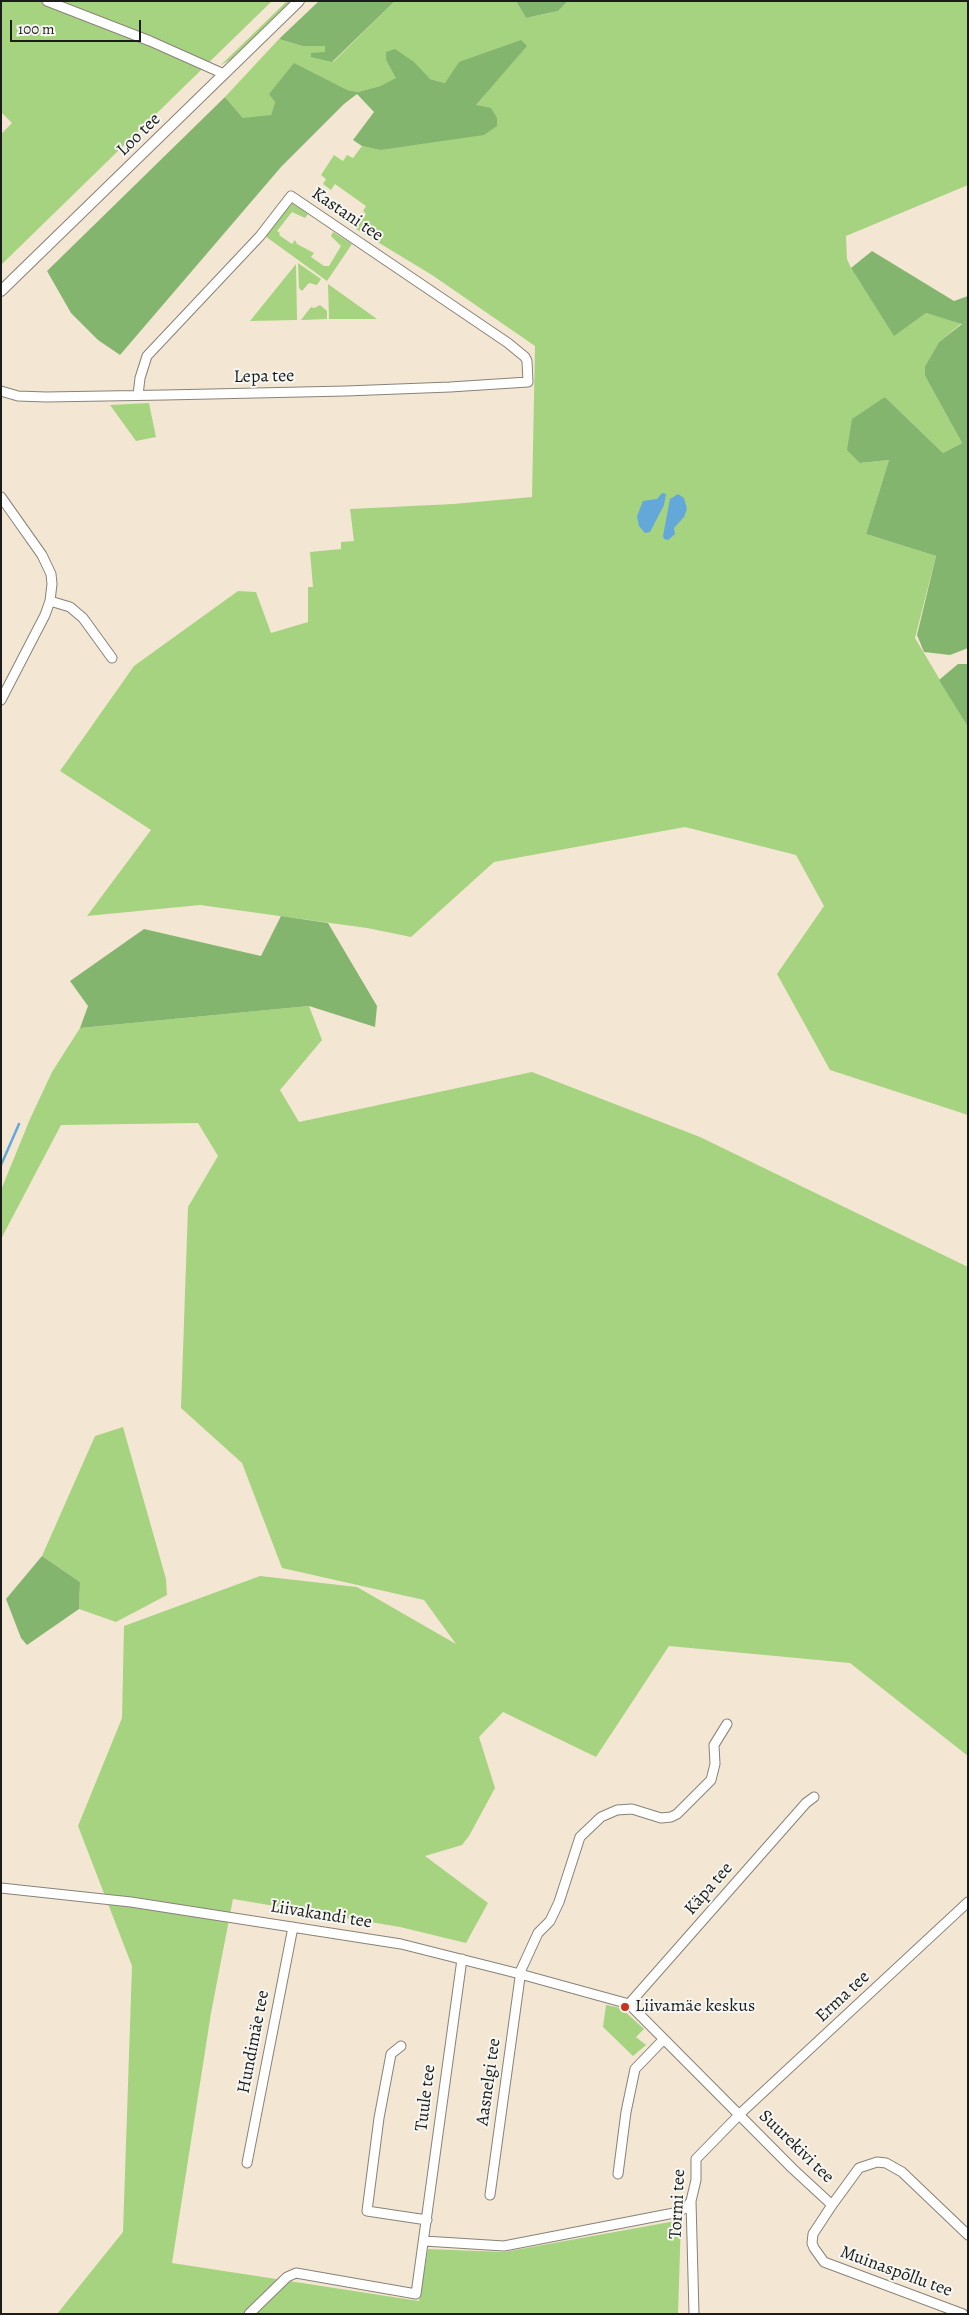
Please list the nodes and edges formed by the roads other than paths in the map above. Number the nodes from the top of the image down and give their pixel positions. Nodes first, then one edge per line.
1 (47, 1) edge
2 (300, 1) edge
3 (224, 74) junction
4 (1, 291) edge
5 (528, 382) joint
6 (1, 391) edge
7 (138, 395) junction
8 (1, 497) edge
9 (50, 600) junction
10 (112, 658) dead end
11 (1, 700) edge
12 (726, 1724) dead end
13 (814, 1797) dead end
14 (1, 1888) edge
15 (968, 1902) edge
16 (293, 1927) junction
17 (462, 1959) junction
18 (520, 1974) junction
19 (629, 2004) junction
20 (663, 2040) junction
21 (401, 2046) dead end
22 (740, 2115) junction
23 (247, 2162) dead end
24 (618, 2174) dead end
25 (490, 2195) dead end
26 (690, 2201) junction
27 (832, 2205) junction
28 (427, 2220) junction
29 (968, 2235) edge
30 (424, 2241) junction
31 (249, 2314) edge
32 (694, 2314) edge
33 (963, 2314) edge

1 - 3 street
2 - 3 street, Loo tee
3 - 4 street, Loo tee
5 - 7 street, Lepa tee
5 - 7 street, Kastani tee
6 - 7 street, Lepa tee
8 - 9 street
9 - 10 street
9 - 11 street
12 - 18 street, Aasnelgi tee
13 - 19 street, Käpa tee
14 - 16 street, Liivakandi tee
15 - 22 street, Erma tee
16 - 17 street, Liivakandi tee
16 - 23 street, Hundimäe tee
17 - 18 street, Liivakandi tee
17 - 28 street, Tuule tee
18 - 19 street, Liivakandi tee
18 - 25 street, Aasnelgi tee
19 - 20 street, Suurekivi tee
20 - 22 street, Suurekivi tee
20 - 24 street
21 - 28 street
22 - 26 street, Tormi tee
22 - 27 street, Suurekivi tee
26 - 30 street
26 - 32 street, Tormi tee
27 - 29 street, Suurekivi tee
27 - 33 street, Muinaspõllu tee
28 - 30 street, Tuule tee
30 - 31 street, Tuule tee

